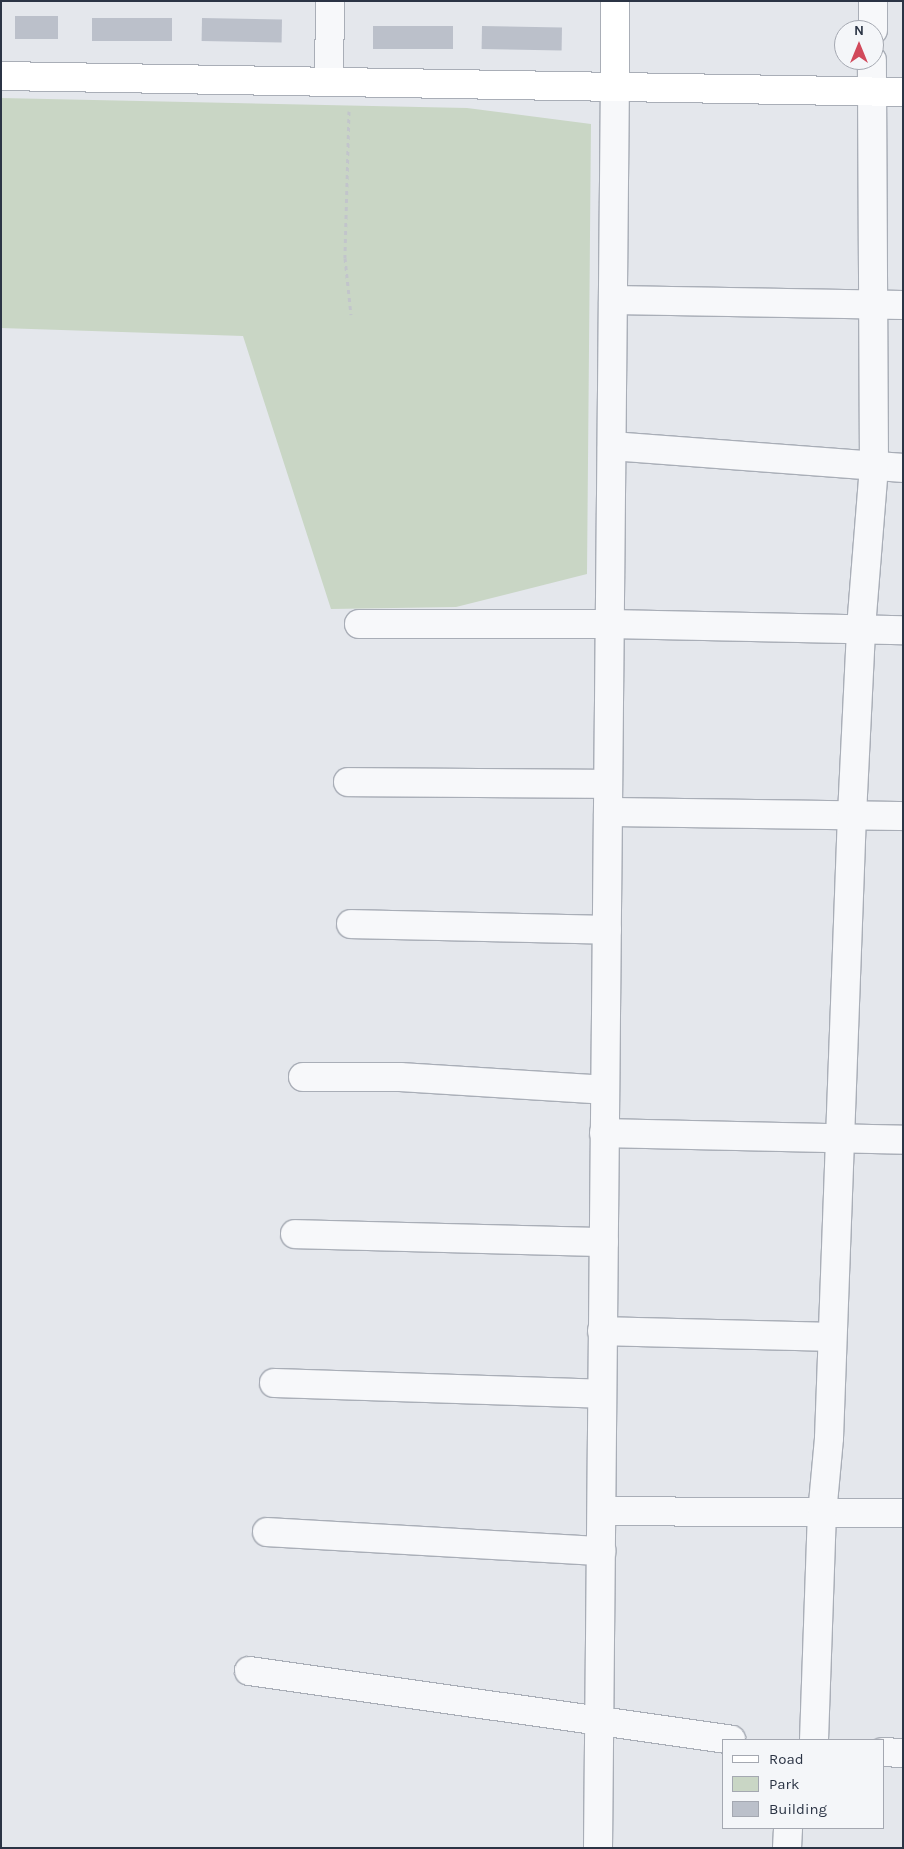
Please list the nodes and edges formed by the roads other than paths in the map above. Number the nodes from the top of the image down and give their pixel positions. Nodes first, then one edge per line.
1 (330, 1) edge
2 (615, 1) edge
3 (873, 1) edge
4 (872, 20) edge
5 (872, 70) edge
6 (1, 76) edge
7 (340, 82) junction
8 (615, 87) junction
9 (871, 91) junction
10 (903, 92) edge
11 (613, 300) junction
12 (874, 304) junction
13 (903, 305) edge
14 (612, 446) junction
15 (874, 465) junction
16 (903, 468) edge
17 (359, 624) dead end
18 (610, 624) junction
19 (861, 628) junction
20 (903, 630) edge
21 (348, 782) dead end
22 (608, 784) junction
23 (608, 812) junction
24 (852, 815) junction
25 (903, 816) edge
26 (351, 924) dead end
27 (607, 930) junction
28 (303, 1077) dead end
29 (604, 1090) junction
30 (604, 1133) junction
31 (838, 1138) junction
32 (903, 1140) edge
33 (295, 1234) dead end
34 (604, 1242) junction
35 (602, 1332) junction
36 (831, 1337) junction
37 (274, 1383) dead end
38 (602, 1394) junction
39 (602, 1511) junction
40 (903, 1513) edge
41 (822, 1514) junction
42 (267, 1532) dead end
43 (601, 1550) junction
44 (249, 1672) dead end
45 (600, 1723) junction
46 (723, 1739) edge
47 (814, 1739) edge
48 (884, 1752) edge
49 (903, 1753) edge
50 (788, 1829) edge
51 (598, 1848) edge
52 (787, 1848) edge

1 - 7 street
2 - 8 street
3 - 4 street
5 - 9 street
6 - 7 street
7 - 8 street
8 - 9 street
8 - 11 street
9 - 10 street
9 - 12 street
11 - 12 street
11 - 14 street
12 - 13 street
12 - 15 street
14 - 15 street
14 - 18 street
15 - 16 street
15 - 19 street
17 - 18 street
18 - 19 street
18 - 22 street
19 - 20 street
19 - 24 street
21 - 22 street
22 - 23 street
23 - 24 street
23 - 27 street
24 - 25 street
24 - 31 street
26 - 27 street
27 - 29 street
28 - 29 street
29 - 30 street
30 - 31 street
30 - 34 street
31 - 32 street
31 - 36 street
33 - 34 street
34 - 35 street
35 - 36 street
35 - 38 street
36 - 41 street
37 - 38 street
38 - 39 street
39 - 41 street
39 - 43 street
40 - 41 street
41 - 47 street
42 - 43 street
43 - 45 street
44 - 45 street
45 - 46 street
45 - 51 street
48 - 49 street
50 - 52 street

